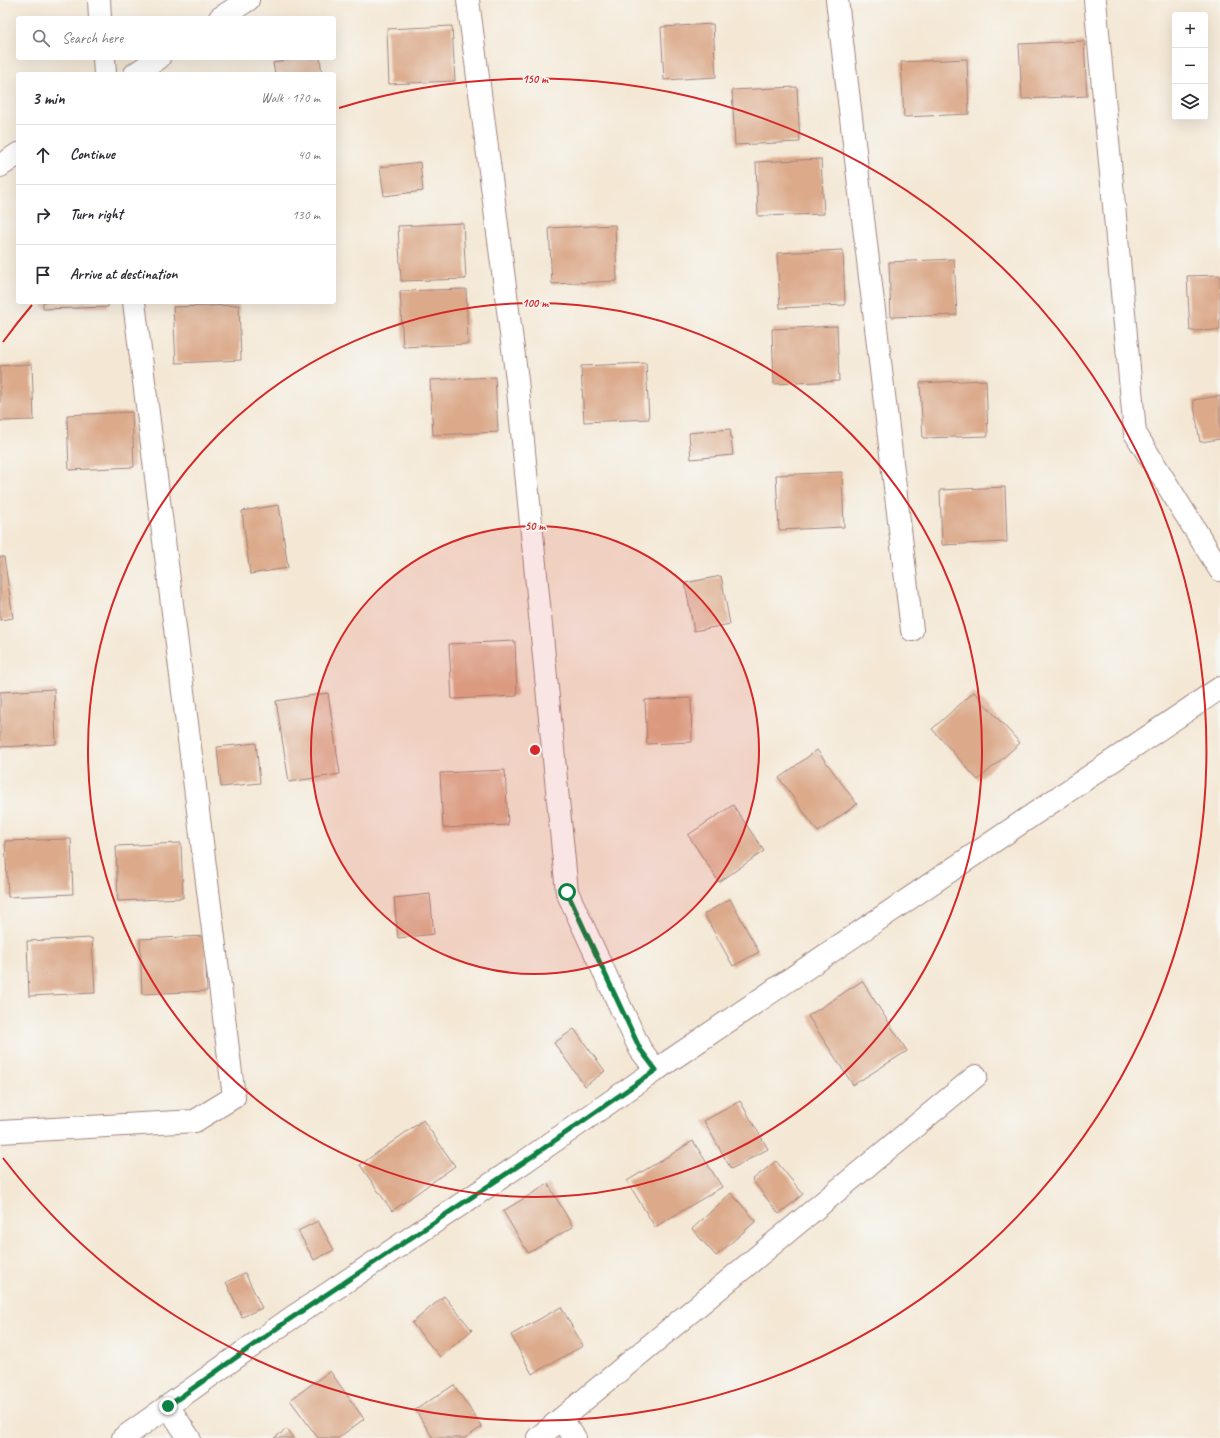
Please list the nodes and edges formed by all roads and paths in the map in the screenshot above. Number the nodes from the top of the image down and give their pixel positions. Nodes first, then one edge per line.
1 (99, 0) edge
2 (248, 0) edge
3 (468, 0) edge
4 (837, 0) edge
5 (1095, 0) edge
6 (100, 16) edge
7 (223, 16) edge
8 (104, 60) edge
9 (156, 60) edge
10 (106, 72) edge
11 (138, 72) edge
12 (16, 155) edge
13 (0, 166) edge
14 (134, 304) edge
15 (1220, 570) edge
16 (912, 630) dead end
17 (1220, 688) edge
18 (656, 1070) junction
19 (976, 1076) dead end
20 (0, 1132) edge
21 (168, 1406) junction
22 (561, 1419) junction
23 (123, 1438) edge
24 (189, 1438) edge
25 (538, 1438) edge
26 (575, 1438) edge

1 - 6 street
2 - 7 street
3 - 18 street
4 - 16 street
5 - 15 street
8 - 10 street
9 - 11 street
12 - 13 street
14 - 20 street
17 - 18 street
18 - 21 street
19 - 22 street
21 - 23 street
21 - 24 street
22 - 25 street
22 - 26 street

